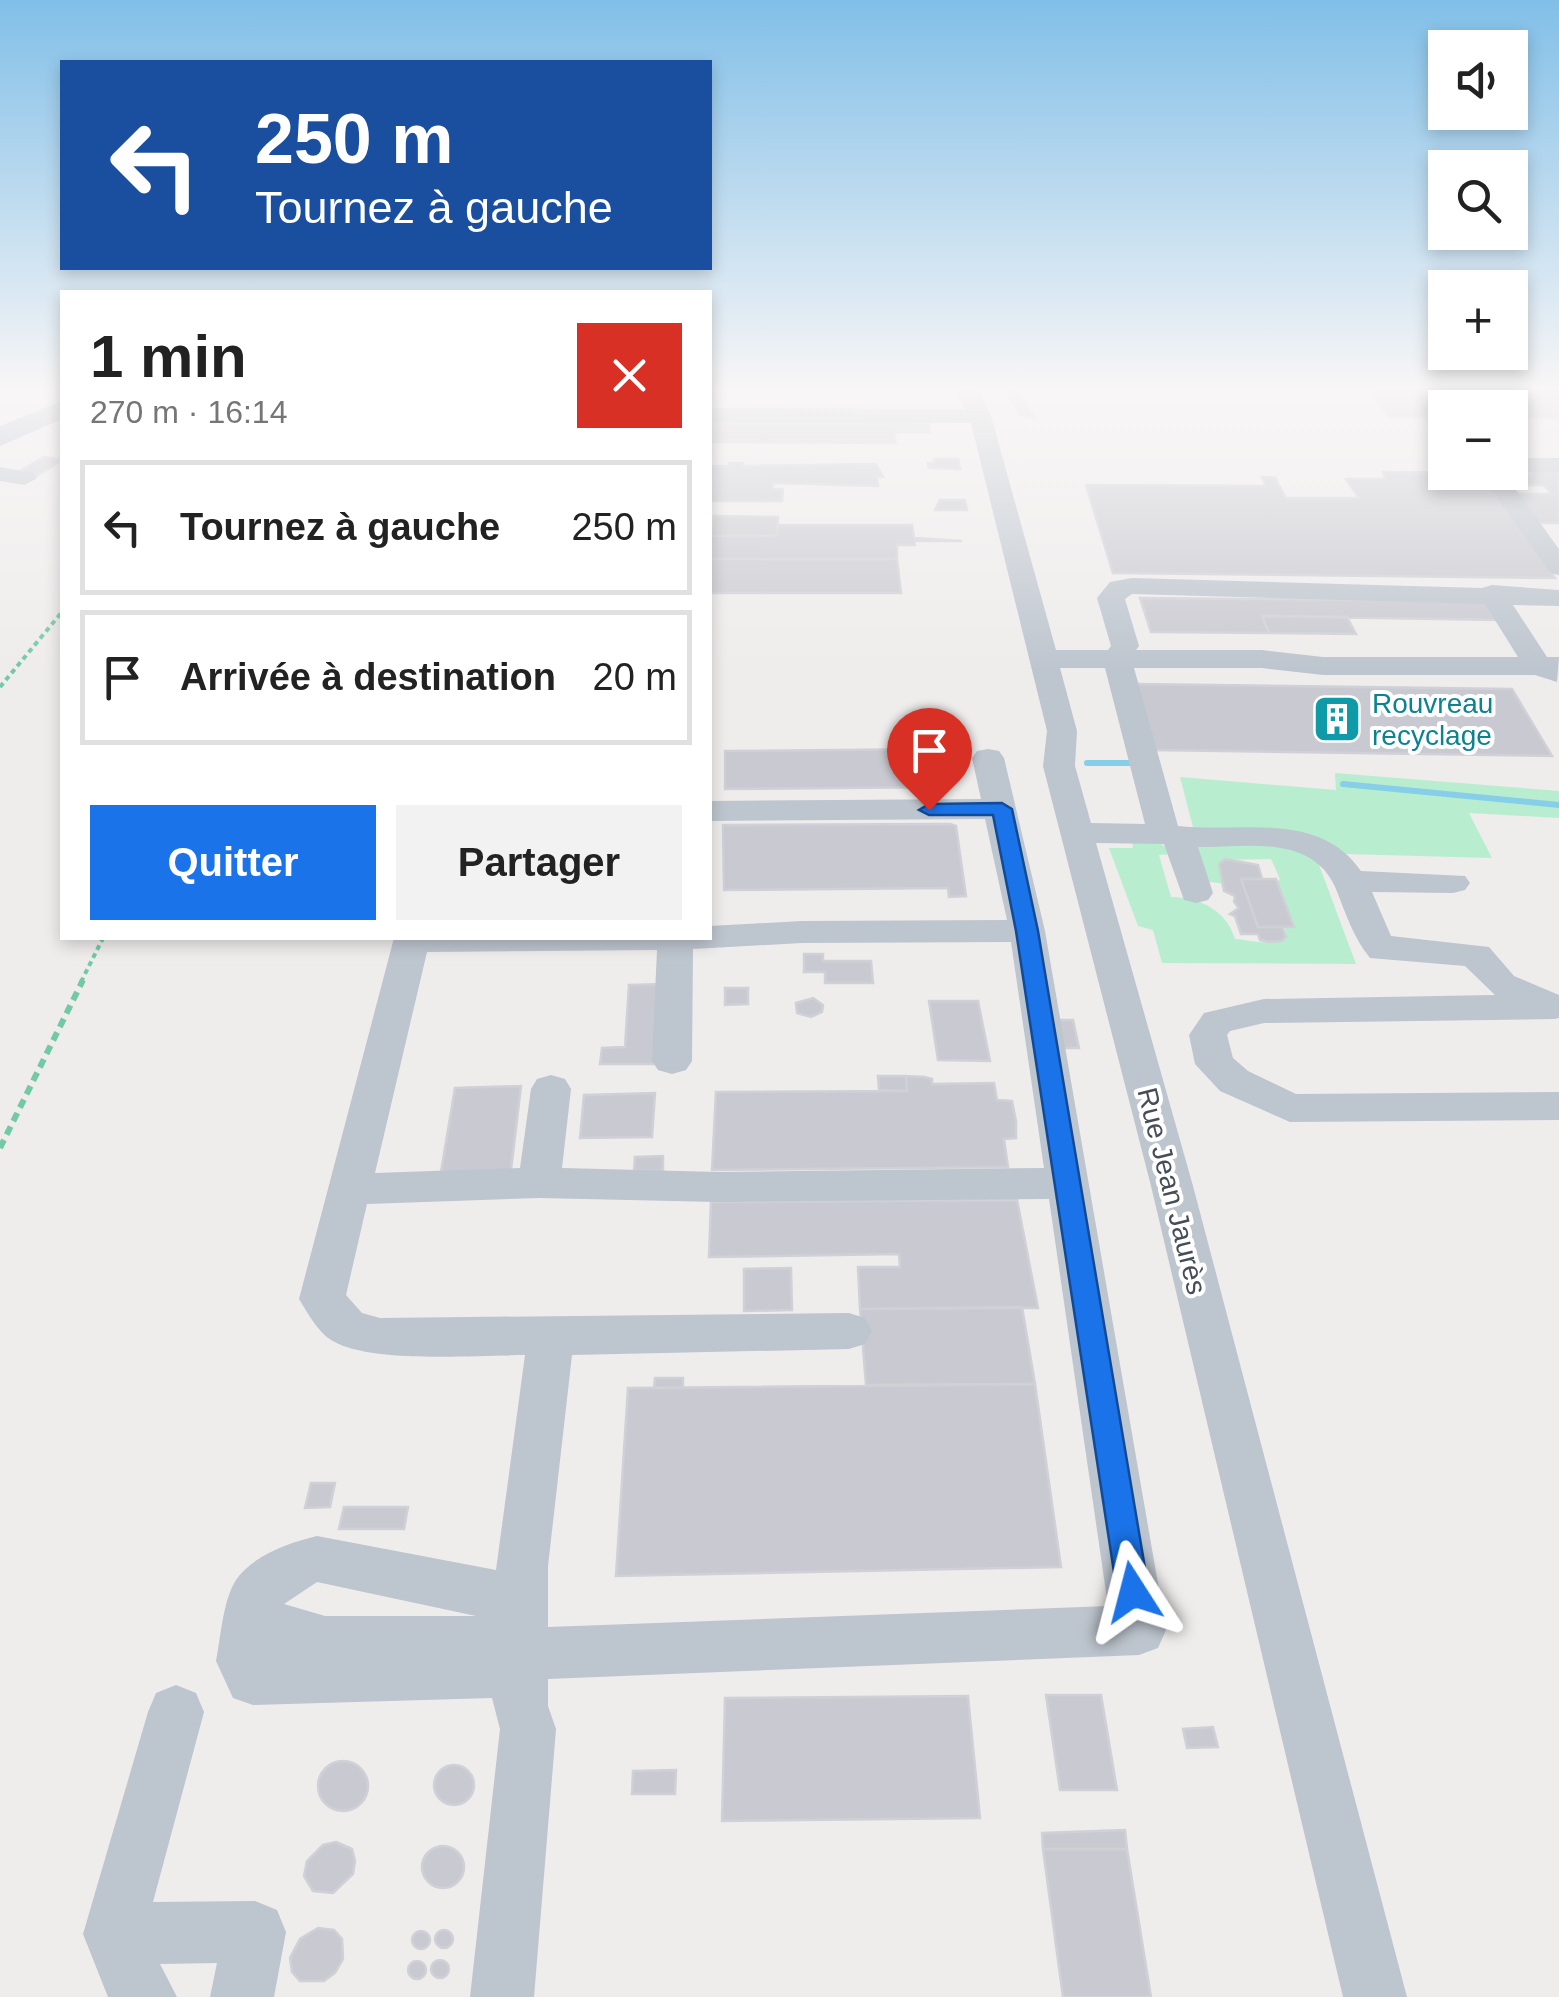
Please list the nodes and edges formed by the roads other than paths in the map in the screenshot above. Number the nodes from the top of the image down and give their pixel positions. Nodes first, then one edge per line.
1 (994, 482) edge
2 (1504, 490) edge
3 (1559, 567) edge
4 (1492, 593) junction
5 (1559, 598) edge
6 (1044, 666) junction
7 (1119, 667) junction
8 (1552, 668) edge
9 (988, 758) dead end
10 (1002, 809) junction
11 (712, 811) edge
12 (1077, 834) junction
13 (1171, 836) junction
14 (1351, 881) junction
15 (1454, 883) dead end
16 (1196, 893) dead end
17 (1027, 931) junction
18 (712, 937) edge
19 (412, 940) edge
20 (675, 940) edge
21 (1557, 1007) edge
22 (672, 1061) dead end
23 (552, 1089) dead end
24 (1559, 1106) edge
25 (539, 1183) junction
26 (1068, 1183) junction
27 (349, 1190) junction
28 (849, 1331) dead end
29 (551, 1337) junction
30 (521, 1641) junction
31 (176, 1712) dead end
32 (114, 1934) junction
33 (144, 1997) edge
34 (242, 1997) edge
35 (502, 1997) edge
36 (1375, 1997) edge

1 - 6 street, Rue Jean Jaurès
2 - 3 street
4 - 5 street
4 - 7 street
4 - 8 street
6 - 7 street
6 - 12 street, Rue Jean Jaurès
7 - 8 street
7 - 13 street
9 - 10 street
10 - 11 street
10 - 17 street
12 - 13 street
12 - 36 street, Rue Jean Jaurès
13 - 14 street
13 - 16 street
14 - 15 street
14 - 21 street
17 - 18 street
17 - 26 street
19 - 27 street
20 - 22 street
21 - 24 street
23 - 25 street
25 - 26 street
25 - 27 street
26 - 30 street
27 - 29 street
28 - 29 street
29 - 30 street
30 - 30 street
30 - 35 street
31 - 32 street
32 - 33 street
32 - 34 street

